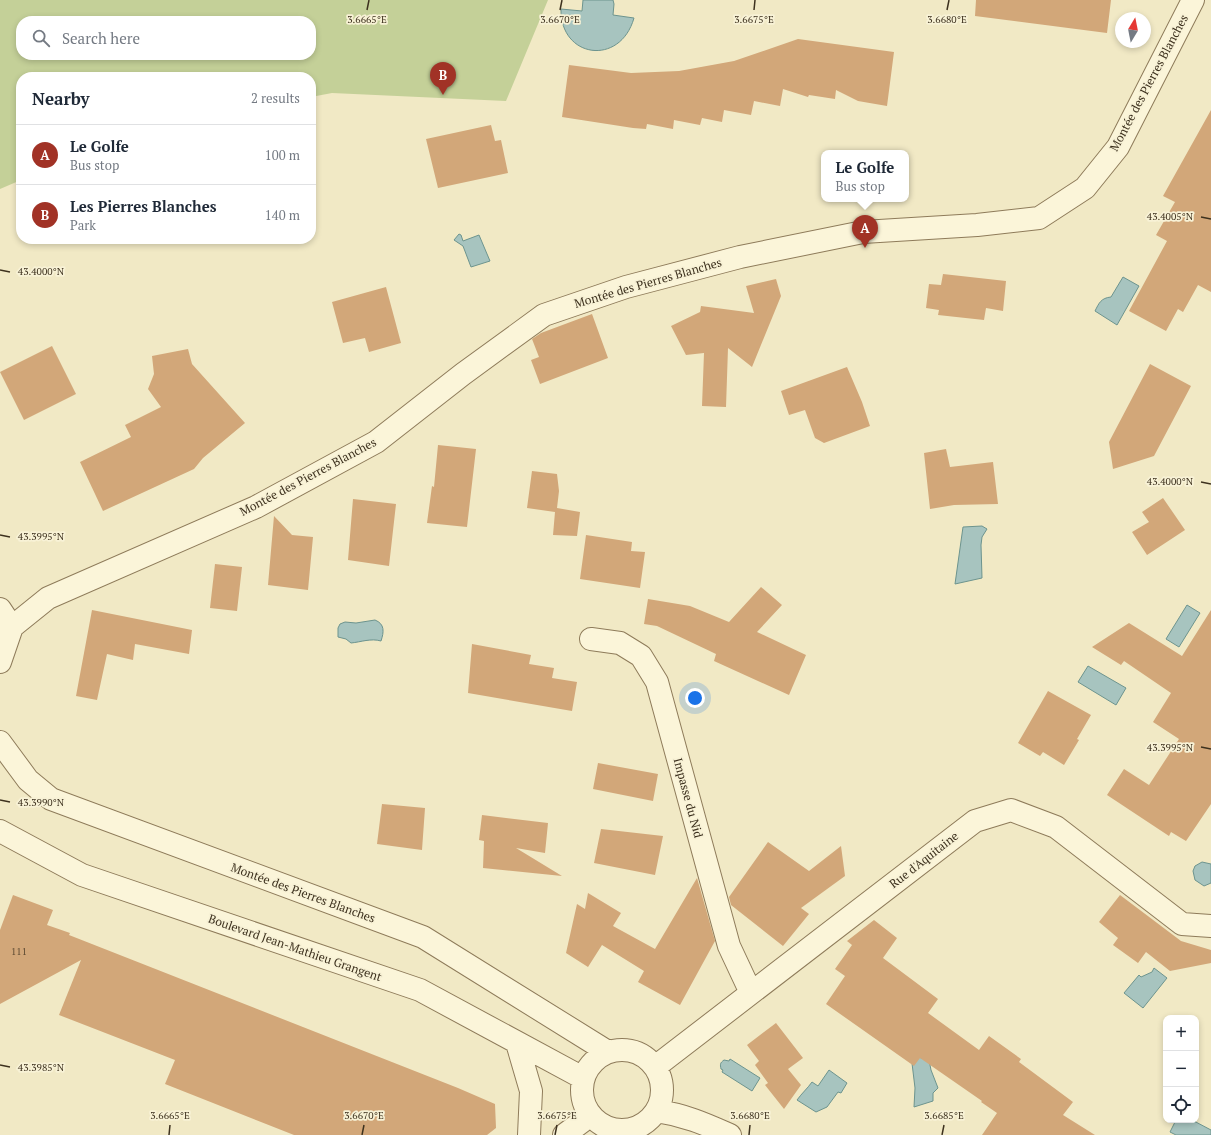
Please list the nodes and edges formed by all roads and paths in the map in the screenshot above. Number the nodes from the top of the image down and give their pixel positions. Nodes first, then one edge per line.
1 (1193, 0) edge
2 (0, 608) edge
3 (12, 627) junction
4 (591, 639) dead end
5 (0, 662) edge
6 (0, 742) edge
7 (0, 831) edge
8 (1211, 926) edge
9 (751, 993) junction
10 (517, 1042) junction
11 (608, 1052) junction
12 (655, 1067) junction
13 (584, 1078) junction
14 (657, 1111) junction
15 (590, 1115) junction
16 (529, 1135) edge
17 (564, 1135) edge
18 (730, 1135) edge

1 - 3 street, Montée des Pierres Blanches
2 - 3 street
3 - 5 street
4 - 9 street, Impasse du Nid
6 - 11 street, Montée des Pierres Blanches
7 - 10 street, Boulevard Jean-Mathieu Grangent
8 - 9 street, Rue d'Aquitaine
9 - 12 street, Rue d'Aquitaine
10 - 13 street, Boulevard Jean-Mathieu Grangent
10 - 16 street
11 - 12 street
11 - 13 street
12 - 14 street
13 - 15 street
14 - 15 street
14 - 18 street
15 - 17 street

